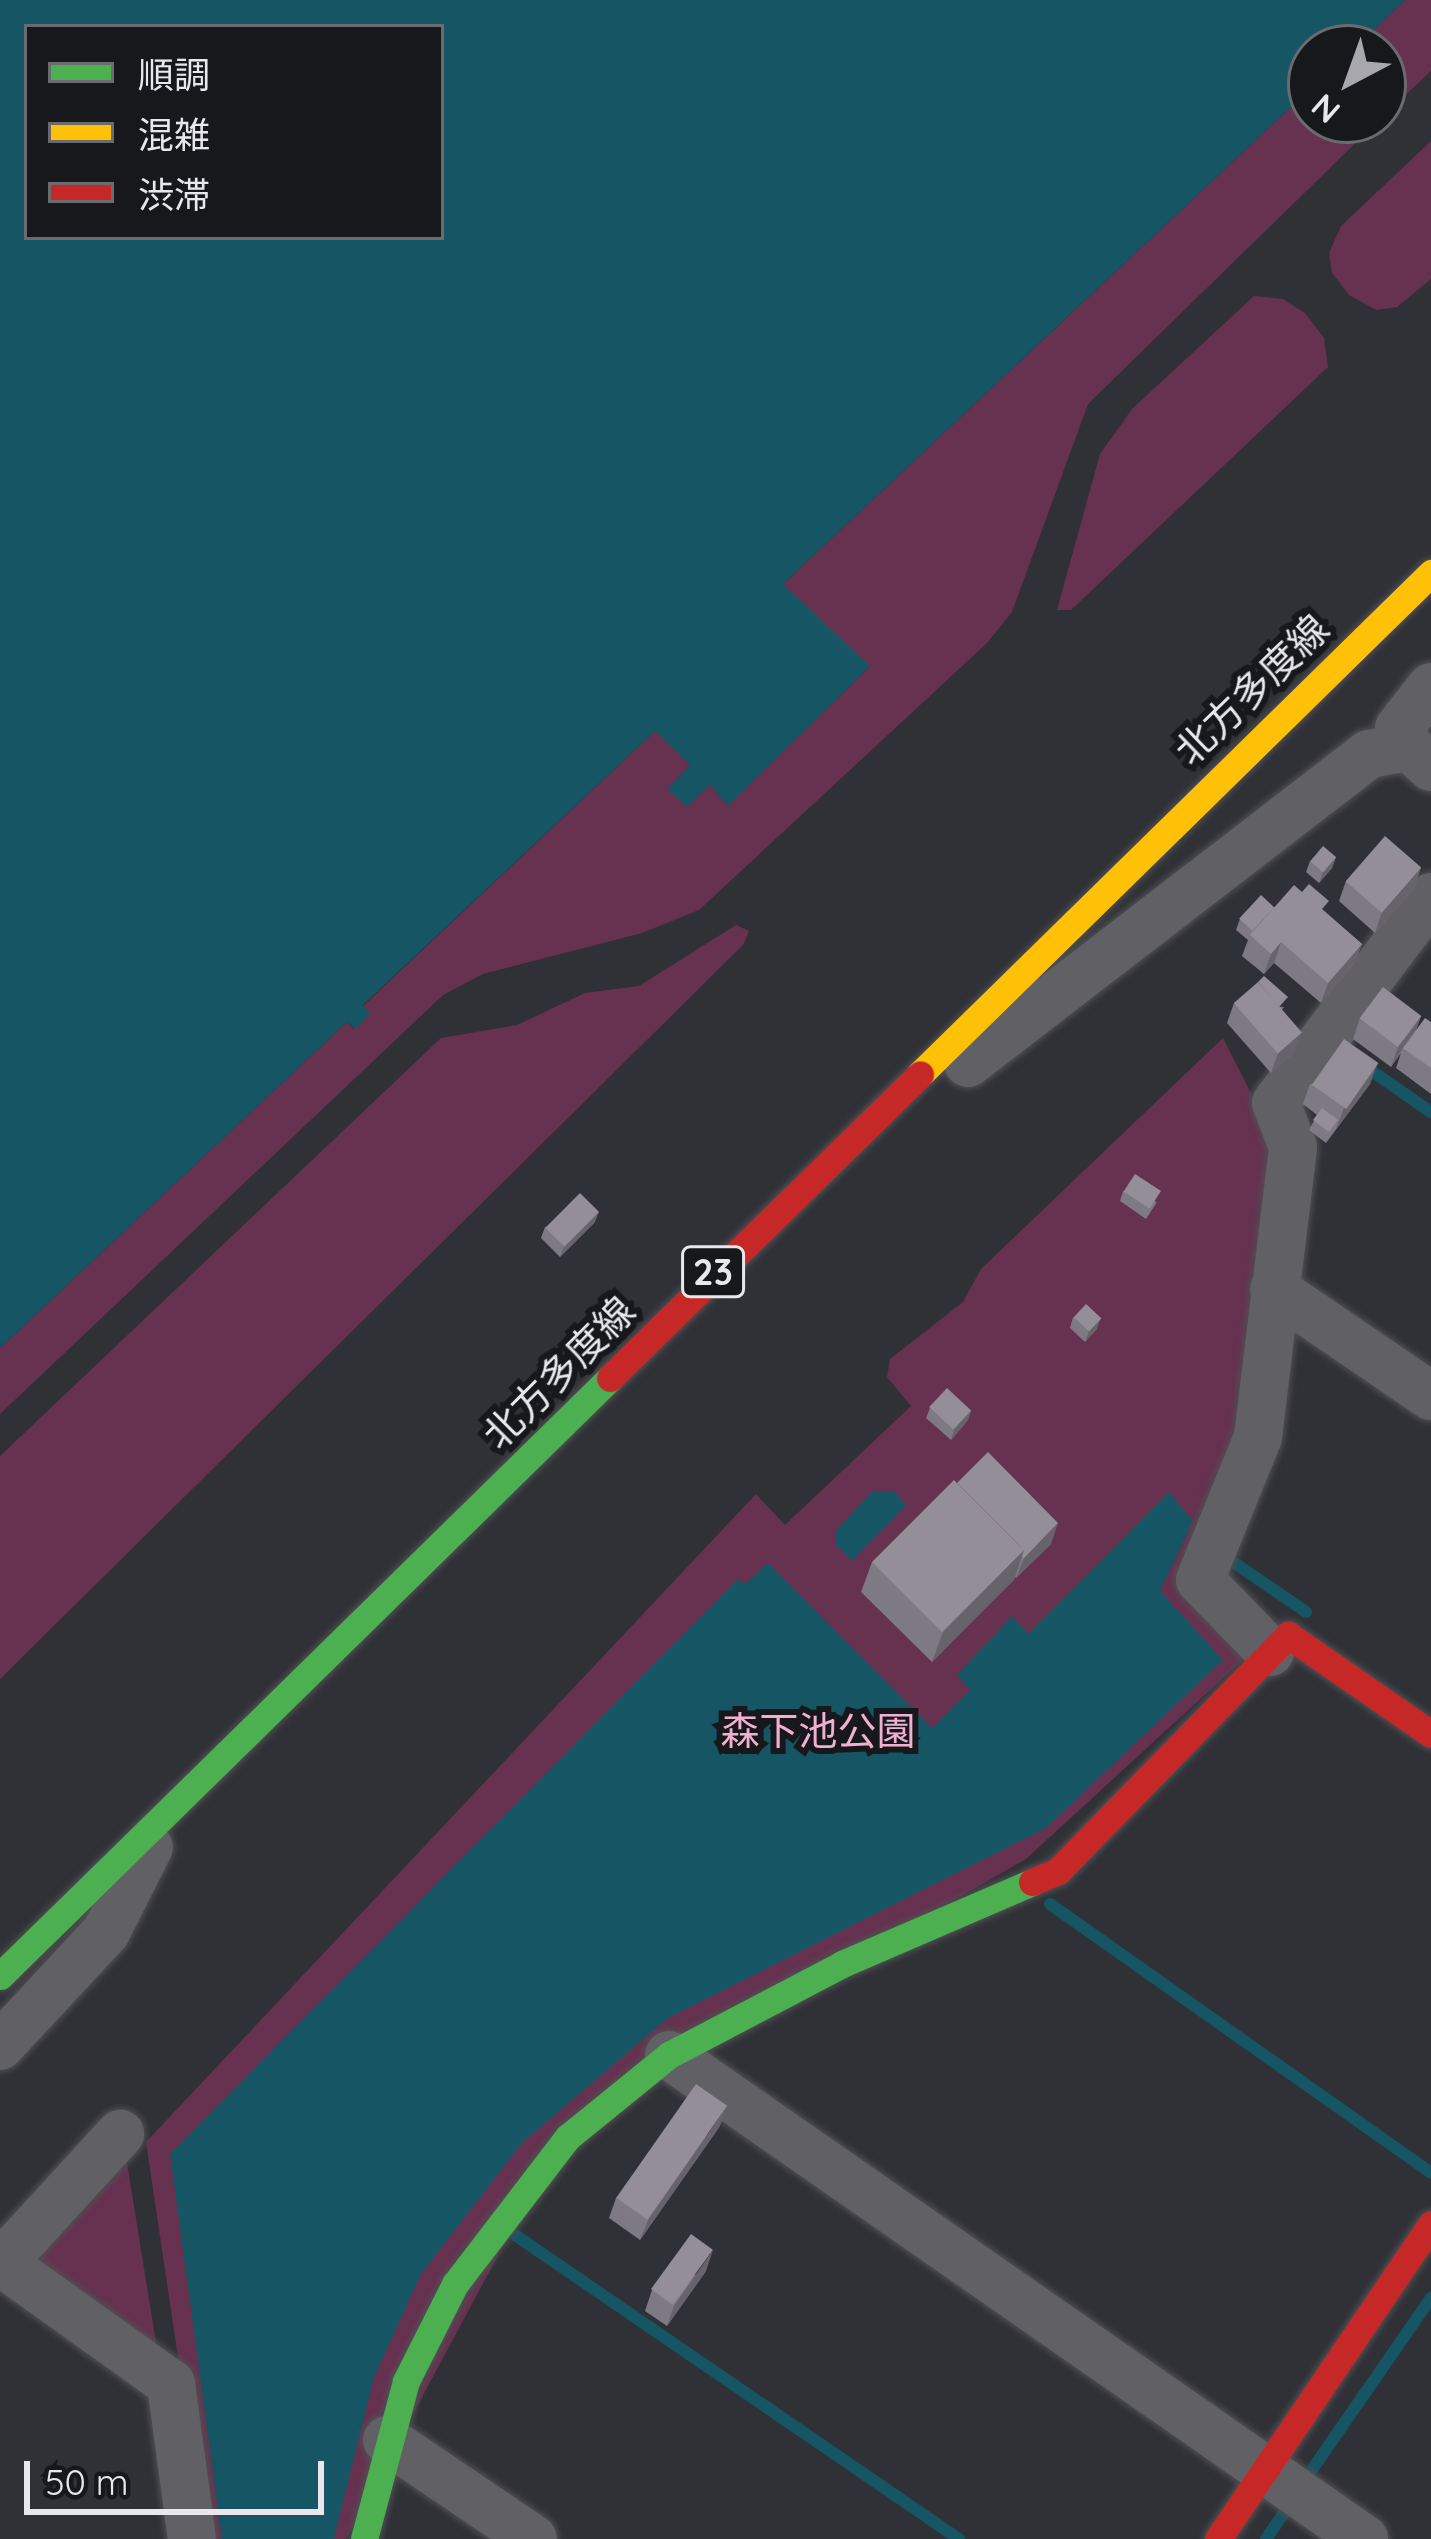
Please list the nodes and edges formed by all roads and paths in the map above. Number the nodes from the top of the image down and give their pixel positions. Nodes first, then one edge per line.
1 (1431, 573) edge
2 (1431, 687) edge
3 (1420, 757) edge
4 (1431, 897) edge
5 (787, 1197) junction
6 (1274, 1289) junction
7 (1431, 1396) edge
8 (1270, 1652) junction
9 (1431, 1734) edge
10 (173, 1800) junction
11 (0, 1976) edge
12 (0, 2046) edge
13 (669, 2055) junction
14 (120, 2134) dead end
15 (1431, 2224) edge
16 (1, 2264) edge
17 (387, 2440) junction
18 (1265, 2471) junction
19 (192, 2539) edge
20 (364, 2539) edge
21 (533, 2539) edge
22 (1218, 2539) edge
23 (1364, 2539) edge

1 - 5 main road, 北方多度線 / 23
2 - 3 street
3 - 5 street
4 - 6 street
5 - 10 main road, 北方多度線 / 23
6 - 7 street
6 - 8 street
8 - 9 main road
8 - 13 main road
10 - 11 main road, 北方多度線 / 23
10 - 12 street
13 - 17 main road
13 - 18 street
14 - 16 street
15 - 18 main road
16 - 19 street
17 - 20 main road
17 - 21 street
18 - 22 main road
18 - 23 street

